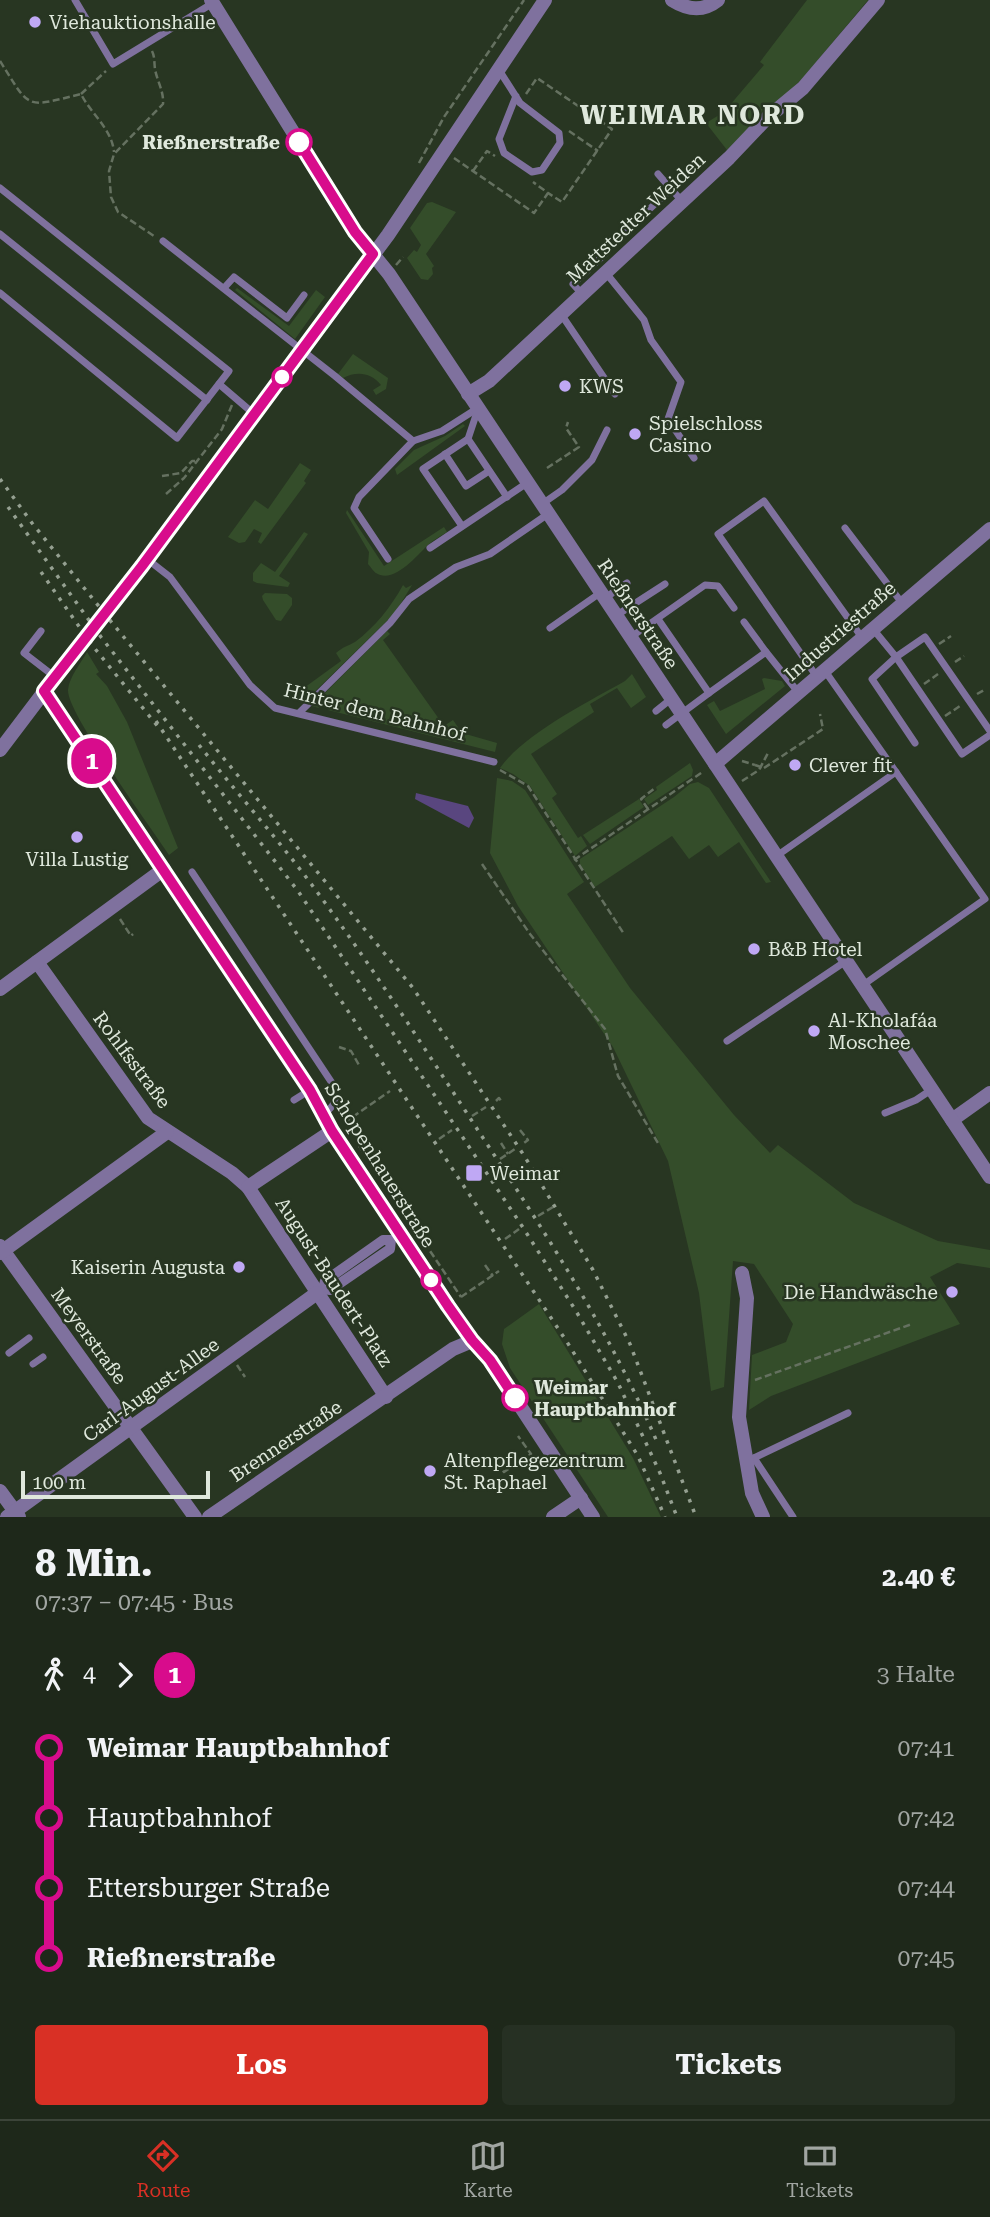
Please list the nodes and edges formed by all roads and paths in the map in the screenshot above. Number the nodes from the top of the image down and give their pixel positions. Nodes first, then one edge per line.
1 (75, 0) edge
2 (524, 0) edge
3 (545, 0) edge
4 (672, 0) edge
5 (718, 0) edge
6 (878, 0) edge
7 (212, 1) edge
8 (147, 43) junction
9 (0, 61) edge
10 (113, 64) junction
11 (498, 69) junction
12 (81, 94) junction
13 (518, 99) junction
14 (560, 143) junction
15 (598, 150) junction
16 (114, 154) junction
17 (454, 158) dead end
18 (498, 159) dead end
19 (418, 165) dead end
20 (542, 170) junction
21 (473, 171) junction
22 (658, 174) dead end
23 (0, 188) edge
24 (671, 189) junction
25 (548, 192) junction
26 (683, 202) junction
27 (626, 231) dead end
28 (0, 234) edge
29 (163, 241) joint
30 (607, 252) dead end
31 (373, 254) junction
32 (606, 272) junction
33 (224, 288) junction
34 (0, 293) edge
35 (582, 294) junction
36 (304, 295) dead end
37 (561, 314) junction
38 (301, 351) junction
39 (219, 384) junction
40 (468, 394) junction
41 (615, 394) dead end
42 (237, 398) junction
43 (207, 400) junction
44 (478, 408) junction
45 (254, 414) junction
46 (568, 422) dead end
47 (607, 430) dead end
48 (468, 439) junction
49 (413, 441) junction
50 (445, 454) junction
51 (694, 458) dead end
52 (197, 461) junction
53 (547, 468) dead end
54 (489, 471) junction
55 (162, 476) dead end
56 (527, 483) junction
57 (166, 494) dead end
58 (507, 497) junction
59 (545, 509) junction
60 (462, 526) junction
61 (845, 528) dead end
62 (990, 529) edge
63 (429, 548) dead end
64 (147, 559) junction
65 (388, 559) dead end
66 (627, 583) dead end
67 (665, 584) dead end
68 (602, 596) junction
69 (902, 603) junction
70 (734, 608) dead end
71 (616, 616) junction
72 (658, 619) junction
73 (744, 622) dead end
74 (550, 628) dead end
75 (41, 631) dead end
76 (868, 634) junction
77 (631, 638) junction
78 (766, 652) junction
79 (896, 657) junction
80 (821, 674) junction
81 (55, 677) junction
82 (44, 691) junction
83 (709, 693) junction
84 (799, 693) junction
85 (672, 699) junction
86 (656, 711) dead end
87 (299, 713) junction
88 (682, 714) junction
89 (820, 714) dead end
90 (666, 725) dead end
91 (990, 733) edge
92 (915, 743) dead end
93 (0, 750) edge
94 (768, 753) dead end
95 (742, 761) dead end
96 (494, 762) joint
97 (715, 764) junction
98 (896, 772) junction
99 (742, 781) dead end
100 (655, 788) dead end
101 (648, 809) junction
102 (778, 855) junction
103 (574, 860) junction
104 (482, 864) dead end
105 (164, 869) junction
106 (192, 872) dead end
107 (112, 907) junction
108 (133, 934) dead end
109 (624, 934) dead end
110 (847, 961) junction
111 (37, 962) junction
112 (863, 985) junction
113 (0, 989) edge
114 (727, 1041) dead end
115 (339, 1047) dead end
116 (359, 1065) dead end
117 (310, 1090) junction
118 (932, 1090) junction
119 (390, 1091) dead end
120 (990, 1093) edge
121 (294, 1100) dead end
122 (496, 1101) dead end
123 (502, 1102) dead end
124 (486, 1107) dead end
125 (885, 1113) dead end
126 (324, 1114) junction
127 (472, 1116) dead end
128 (952, 1120) junction
129 (452, 1130) dead end
130 (520, 1130) dead end
131 (332, 1131) junction
132 (167, 1132) junction
133 (439, 1139) dead end
134 (501, 1143) dead end
135 (524, 1143) dead end
136 (658, 1143) dead end
137 (358, 1144) dead end
138 (515, 1149) dead end
139 (508, 1153) junction
140 (500, 1159) dead end
141 (466, 1166) dead end
142 (480, 1173) dead end
143 (474, 1177) junction
144 (990, 1177) edge
145 (467, 1182) dead end
146 (248, 1187) junction
147 (553, 1207) dead end
148 (538, 1216) dead end
149 (519, 1230) dead end
150 (505, 1239) dead end
151 (391, 1240) joint
152 (1, 1250) edge
153 (485, 1265) dead end
154 (499, 1271) dead end
155 (742, 1273) dead end
156 (493, 1276) junction
157 (317, 1293) junction
158 (455, 1302) junction
159 (912, 1324) dead end
160 (29, 1338) dead end
161 (472, 1340) junction
162 (9, 1353) dead end
163 (43, 1357) dead end
164 (33, 1364) dead end
165 (742, 1385) junction
166 (386, 1396) junction
167 (848, 1413) dead end
168 (131, 1428) junction
169 (523, 1433) dead end
170 (751, 1460) junction
171 (497, 1462) dead end
172 (0, 1491) edge
173 (581, 1498) junction
174 (14, 1515) edge
175 (195, 1517) edge
176 (209, 1517) edge
177 (554, 1517) edge
178 (593, 1517) edge
179 (763, 1517) edge
180 (793, 1517) edge

1 - 10 lane
2 - 19 path
3 - 11 street
4 - 5 street
6 - 26 street, Mattstedter Weiden
7 - 8 lane
7 - 31 street, Rießnerstraße
8 - 10 lane
8 - 16 path
9 - 12 path
10 - 12 path
11 - 13 lane
11 - 31 street
12 - 16 path
13 - 14 lane
13 - 15 path
13 - 20 lane
14 - 15 path
14 - 20 lane
15 - 25 path
16 - 29 path
17 - 21 path
18 - 21 path
20 - 25 path
21 - 25 path
22 - 24 lane
23 - 39 lane
24 - 26 lane
24 - 27 lane
26 - 32 street, Mattstedter Weiden
28 - 43 lane
29 - 33 lane
30 - 35 lane
31 - 38 street
31 - 40 street, Rießnerstraße
32 - 35 street, Mattstedter Weiden
32 - 51 lane
33 - 36 lane
33 - 38 lane
34 - 43 lane
35 - 37 street, Mattstedter Weiden
37 - 40 street, Mattstedter Weiden
37 - 41 lane
38 - 45 street
38 - 49 lane
39 - 42 lane
39 - 43 lane
40 - 44 street, Rießnerstraße
42 - 45 lane
42 - 52 path
44 - 48 lane
44 - 49 lane
44 - 56 street, Rießnerstraße
45 - 64 street
46 - 53 path
47 - 59 lane
48 - 50 lane
48 - 54 lane
49 - 65 lane
50 - 54 lane
50 - 60 lane
52 - 55 path
52 - 57 path
54 - 58 lane
56 - 58 lane
56 - 59 street, Rießnerstraße
58 - 60 lane
59 - 68 street, Rießnerstraße
59 - 87 lane
60 - 63 lane
61 - 69 lane
62 - 69 street, Industriestraße
64 - 81 street
64 - 87 lane, Hinter dem Bahnhof
66 - 68 lane
67 - 71 lane
68 - 71 street, Rießnerstraße
68 - 74 lane
69 - 76 street, Industriestraße
70 - 72 lane
71 - 77 street, Rießnerstraße
72 - 77 lane
72 - 83 lane
73 - 78 lane
75 - 81 lane
76 - 79 lane
76 - 80 street, Industriestraße
76 - 80 lane
77 - 85 street, Rießnerstraße
78 - 83 lane
78 - 84 lane
79 - 91 lane
79 - 91 lane
79 - 92 lane
80 - 84 street, Industriestraße
80 - 98 lane
81 - 82 street
82 - 93 street
82 - 105 street, Schopenhauerstraße
83 - 88 lane
84 - 97 street, Industriestraße
85 - 86 lane
85 - 88 street, Rießnerstraße
87 - 96 lane, Hinter dem Bahnhof
88 - 90 lane
88 - 97 street, Rießnerstraße
89 - 95 path
94 - 99 path
96 - 103 path
97 - 101 path
97 - 102 street, Rießnerstraße
98 - 102 lane
98 - 112 lane
100 - 101 path
101 - 103 path
102 - 110 street, Rießnerstraße
103 - 109 path
104 - 136 path
105 - 107 street
105 - 117 street, Schopenhauerstraße
106 - 126 lane
107 - 108 path
107 - 111 street
110 - 112 street, Rießnerstraße
110 - 114 lane
111 - 113 street
111 - 132 street, Rohlfsstraße
112 - 118 street, Rießnerstraße
115 - 116 path
117 - 121 lane
117 - 126 street, Schopenhauerstraße
118 - 125 lane
118 - 128 street, Rießnerstraße
119 - 131 path
120 - 128 street
122 - 123 path
124 - 127 path
126 - 131 street, Schopenhauerstraße
128 - 144 street, Rießnerstraße
129 - 133 path
130 - 135 path
131 - 146 street, August-Baudert-Platz
131 - 158 street, Schopenhauerstraße
132 - 146 street, Rohlfsstraße
132 - 152 street
134 - 139 path
137 - 158 path
138 - 139 path
139 - 140 path
141 - 143 path
142 - 143 path
143 - 145 path
146 - 157 street, August-Baudert-Platz
147 - 148 path
149 - 150 path
151 - 151 street
152 - 168 street, Meyerstraße
153 - 156 path
154 - 156 path
155 - 165 street
156 - 158 path
157 - 166 street, August-Baudert-Platz
157 - 168 street, Carl-August-Allee
158 - 161 street, Schopenhauerstraße
159 - 165 path
160 - 162 lane
161 - 166 street, August-Baudert-Platz
161 - 173 street, Schopenhauerstraße
163 - 164 lane
165 - 170 street
166 - 176 street, Brennerstraße
167 - 170 lane
168 - 174 street, Carl-August-Allee
168 - 175 street, Meyerstraße
169 - 171 path
170 - 179 street
170 - 180 lane
172 - 174 street
173 - 177 street
173 - 178 street, Schopenhauerstraße

